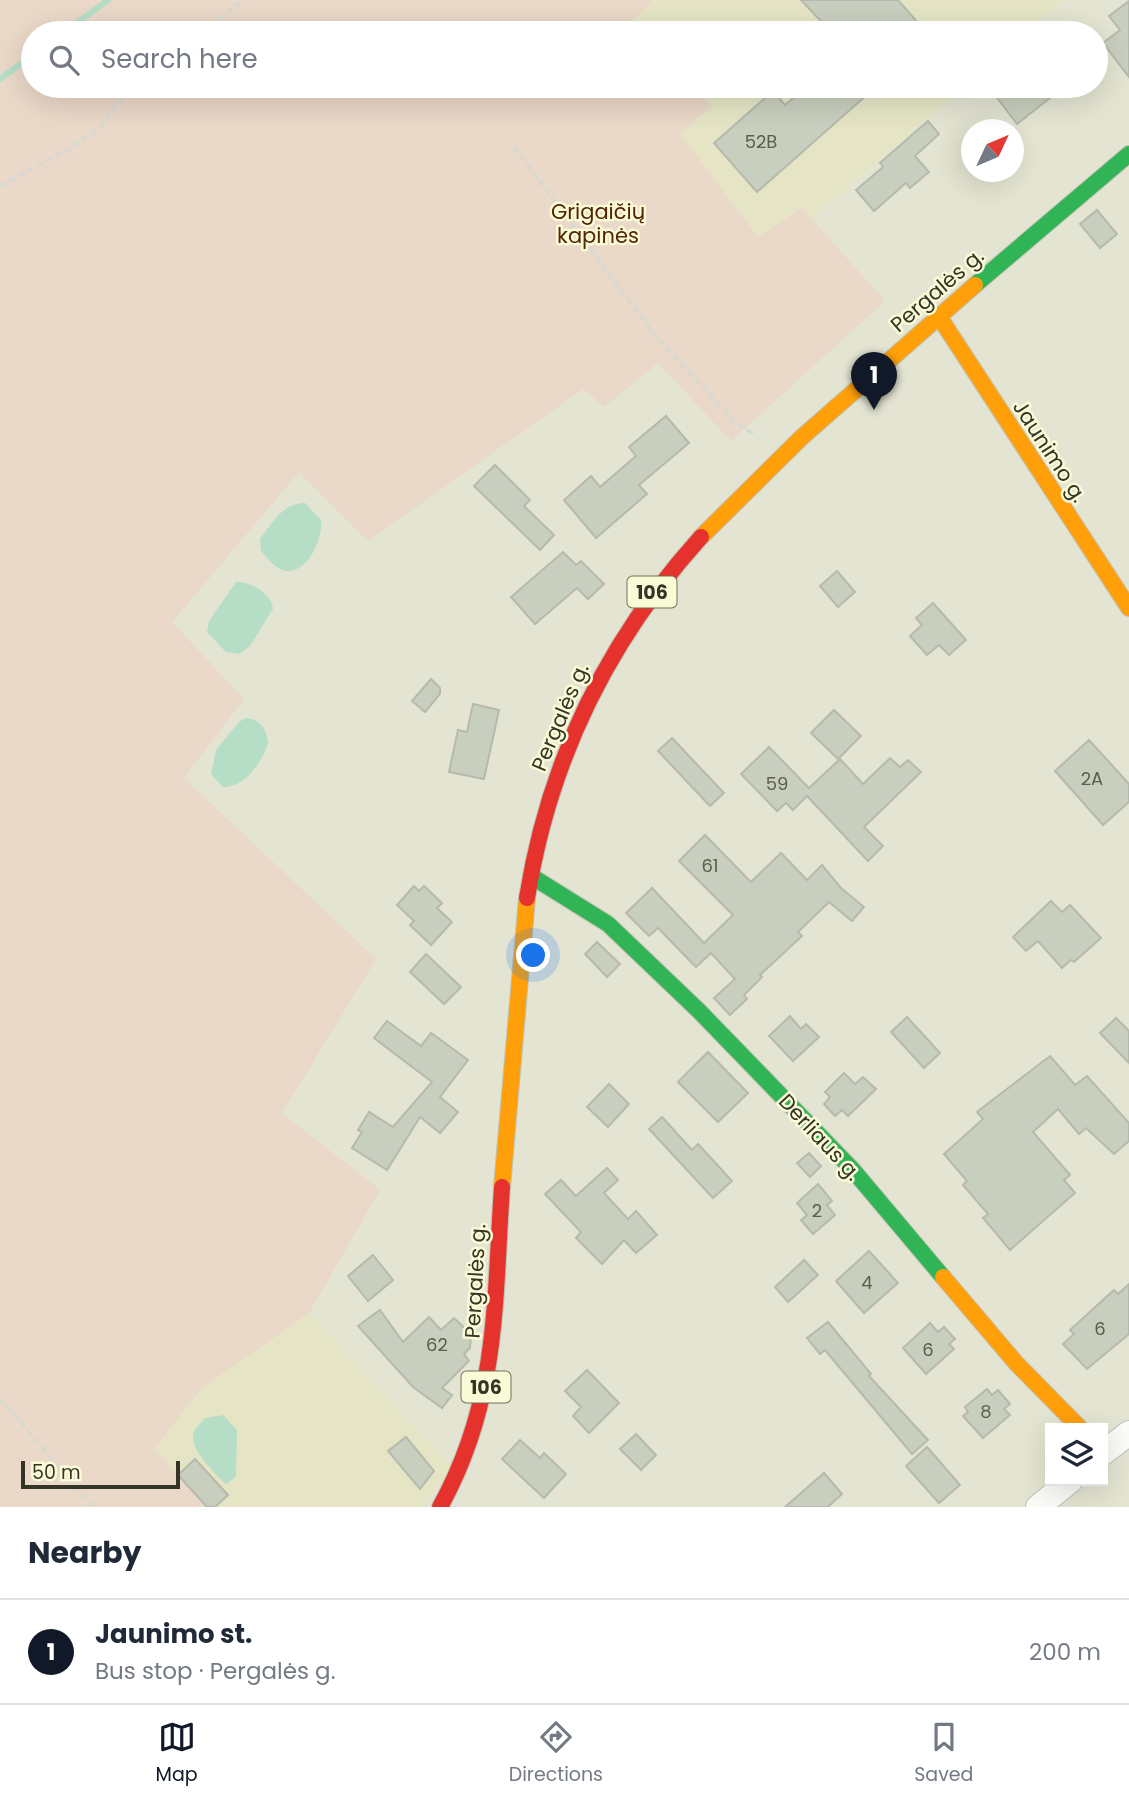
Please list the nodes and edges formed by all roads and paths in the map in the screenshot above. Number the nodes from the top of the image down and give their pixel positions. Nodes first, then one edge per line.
1 (243, 0) edge
2 (217, 21) edge
3 (123, 98) edge
4 (514, 147) dead end
5 (1129, 154) edge
6 (0, 186) edge
7 (938, 315) junction
8 (753, 434) dead end
9 (1129, 608) edge
10 (531, 876) junction
11 (0, 1398) edge
12 (1075, 1423) edge
13 (1129, 1433) edge
14 (1108, 1448) edge
15 (1064, 1486) edge
16 (93, 1507) edge
17 (440, 1507) edge
18 (1038, 1507) edge

1 - 2 path
3 - 6 path
4 - 8 path
5 - 7 main road, Pergalės g. / 106
7 - 9 main road, Jaunimo g.
7 - 10 main road, Pergalės g. / 106
10 - 12 main road, Derliaus g.
10 - 17 main road, Pergalės g. / 106
11 - 16 path
13 - 14 street
15 - 18 street

